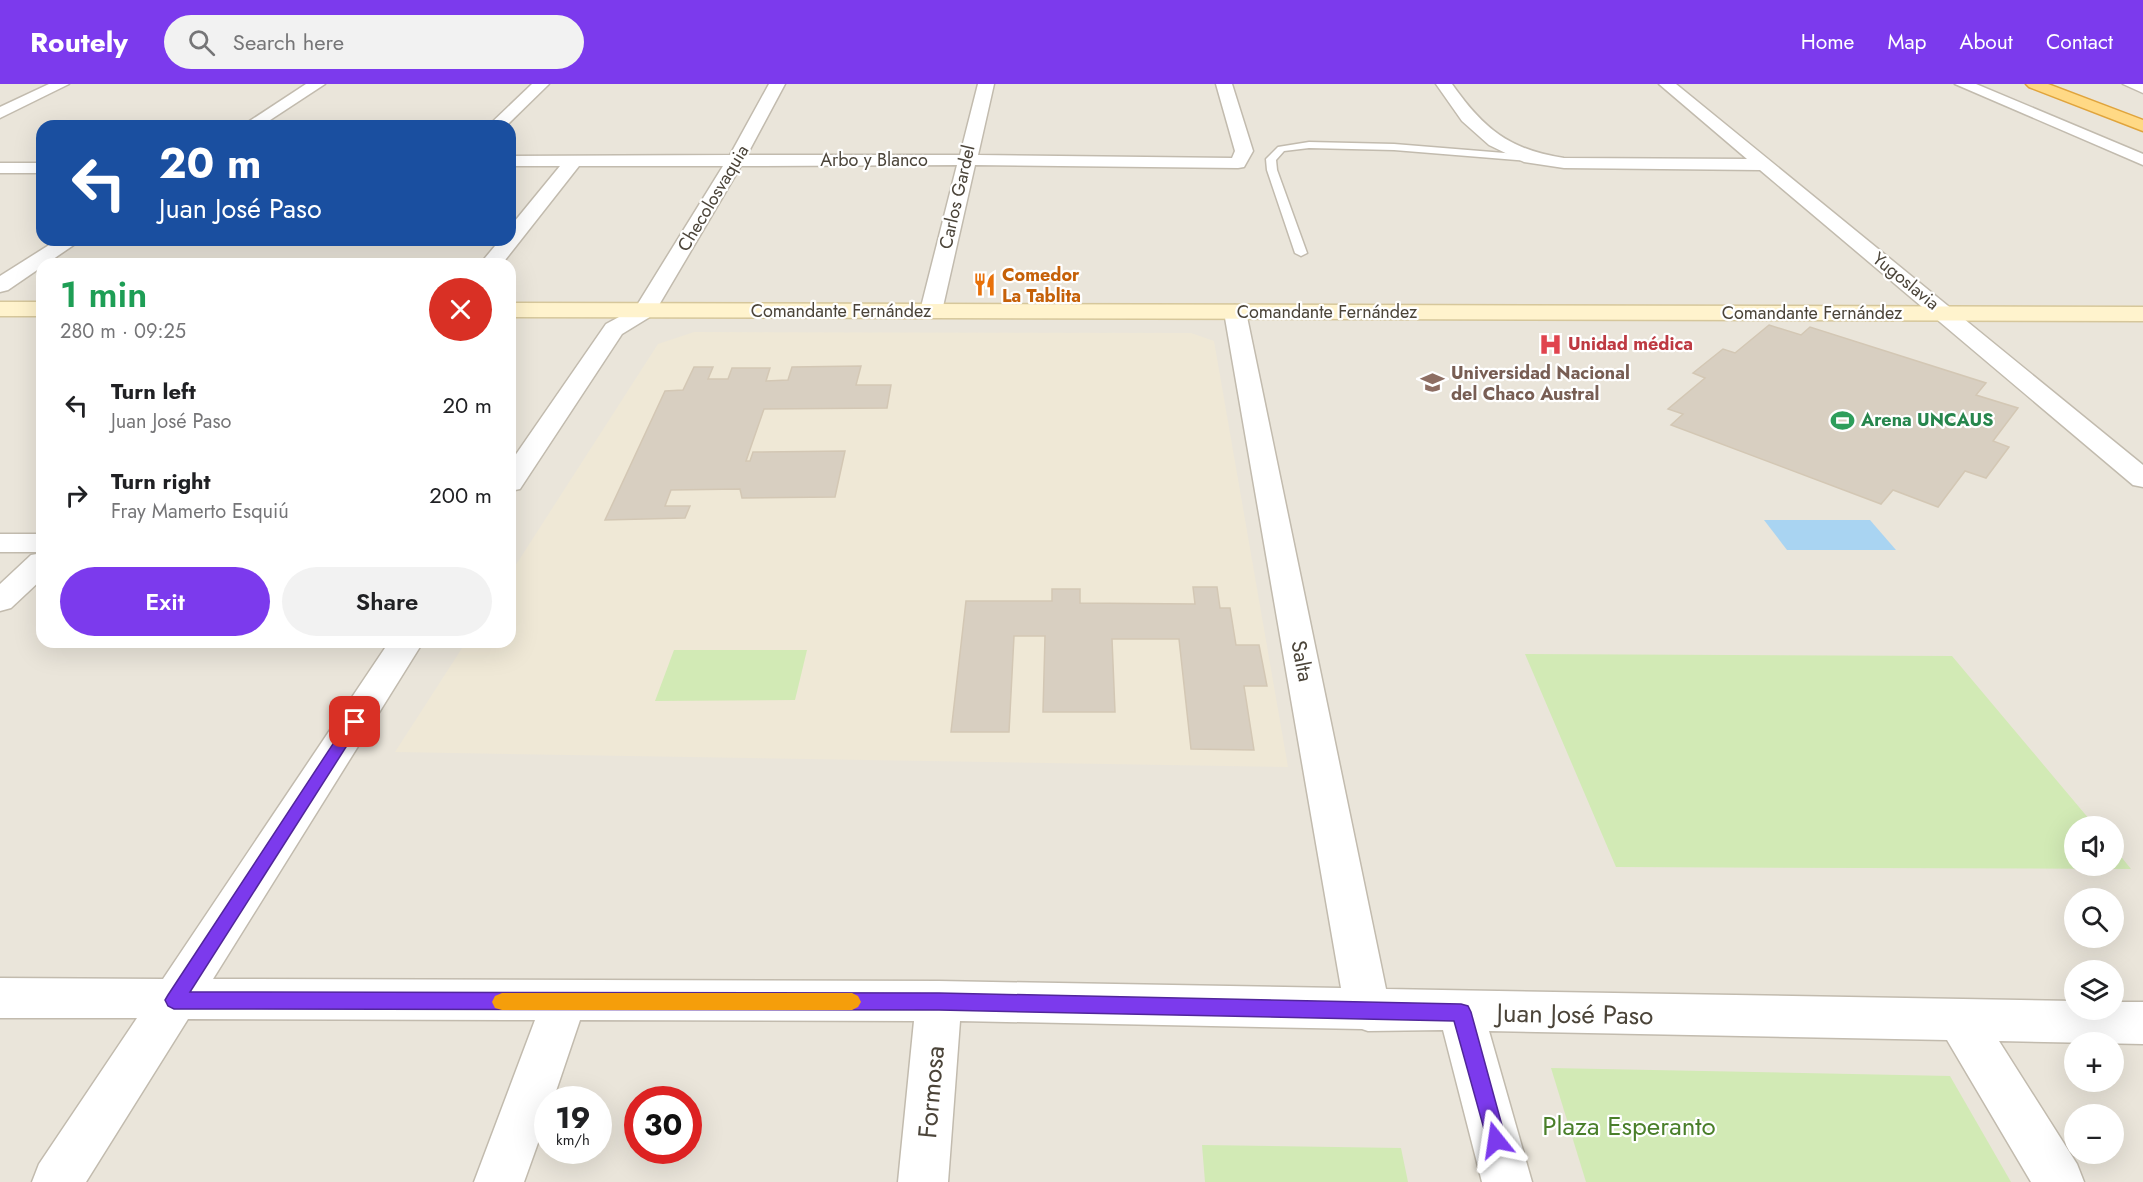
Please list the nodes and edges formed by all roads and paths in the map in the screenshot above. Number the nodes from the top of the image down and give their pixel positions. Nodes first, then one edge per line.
1 (61, 84) edge
2 (317, 84) edge
3 (541, 84) edge
4 (777, 84) edge
5 (986, 84) edge
6 (1224, 84) edge
7 (1444, 84) edge
8 (1667, 84) edge
9 (1963, 84) edge
10 (2034, 84) edge
11 (2060, 84) edge
12 (2131, 84) edge
13 (2143, 88) edge
14 (0, 112) edge
15 (2143, 116) edge
16 (260, 120) edge
17 (502, 120) edge
18 (2143, 126) edge
19 (1530, 158) junction
20 (575, 160) junction
21 (736, 160) junction
22 (966, 160) junction
23 (2143, 160) edge
24 (516, 161) edge
25 (1765, 165) junction
26 (0, 168) edge
27 (36, 168) edge
28 (516, 233) edge
29 (62, 246) edge
30 (506, 246) edge
31 (1302, 253) dead end
32 (43, 258) edge
33 (496, 258) edge
34 (36, 262) edge
35 (0, 285) edge
36 (0, 309) edge
37 (36, 309) edge
38 (516, 310) edge
39 (645, 310) junction
40 (931, 311) junction
41 (1235, 312) junction
42 (1945, 313) junction
43 (2143, 314) edge
44 (516, 474) edge
45 (2143, 479) edge
46 (0, 543) edge
47 (36, 543) edge
48 (36, 568) edge
49 (0, 601) edge
50 (402, 648) edge
51 (0, 998) edge
52 (174, 1000) junction
53 (939, 1001) junction
54 (564, 1002) junction
55 (1368, 1011) junction
56 (1461, 1012) junction
57 (1960, 1020) junction
58 (2143, 1023) edge
59 (57, 1182) edge
60 (499, 1182) edge
61 (923, 1182) edge
62 (1507, 1182) edge
63 (2059, 1182) edge

1 - 14 street
2 - 16 street
3 - 17 street
4 - 21 street, Checolosvaquia
5 - 22 street, Carlos Gardel
6 - 22 street, Arbo y Blanco
7 - 19 street
8 - 25 street, Yugoslavia
9 - 23 street
10 - 18 highway
11 - 15 highway
12 - 13 street
19 - 25 street
19 - 31 lane
20 - 21 street, Arbo y Blanco
20 - 24 street, Arbo y Blanco
20 - 28 street
21 - 22 street, Arbo y Blanco
21 - 39 street, Checolosvaquia
22 - 40 street, Carlos Gardel
25 - 42 street, Yugoslavia
26 - 27 street
29 - 32 street
30 - 33 street
34 - 35 street
36 - 37 main road
38 - 39 main road, Comandante Fernández
39 - 40 main road, Comandante Fernández
39 - 44 street
40 - 41 main road, Comandante Fernández
41 - 42 main road, Comandante Fernández
41 - 55 street, Salta
42 - 43 main road, Comandante Fernández
42 - 45 street, Yugoslavia
46 - 47 street
48 - 49 street
50 - 52 street
51 - 52 street, Juan José Paso
52 - 54 street, Juan José Paso
52 - 59 street
53 - 54 street, Juan José Paso
53 - 55 street, Juan José Paso
53 - 61 street, Formosa
54 - 60 street
55 - 56 street, Juan José Paso
56 - 57 street, Juan José Paso
56 - 62 street
57 - 58 street, Juan José Paso
57 - 63 street

